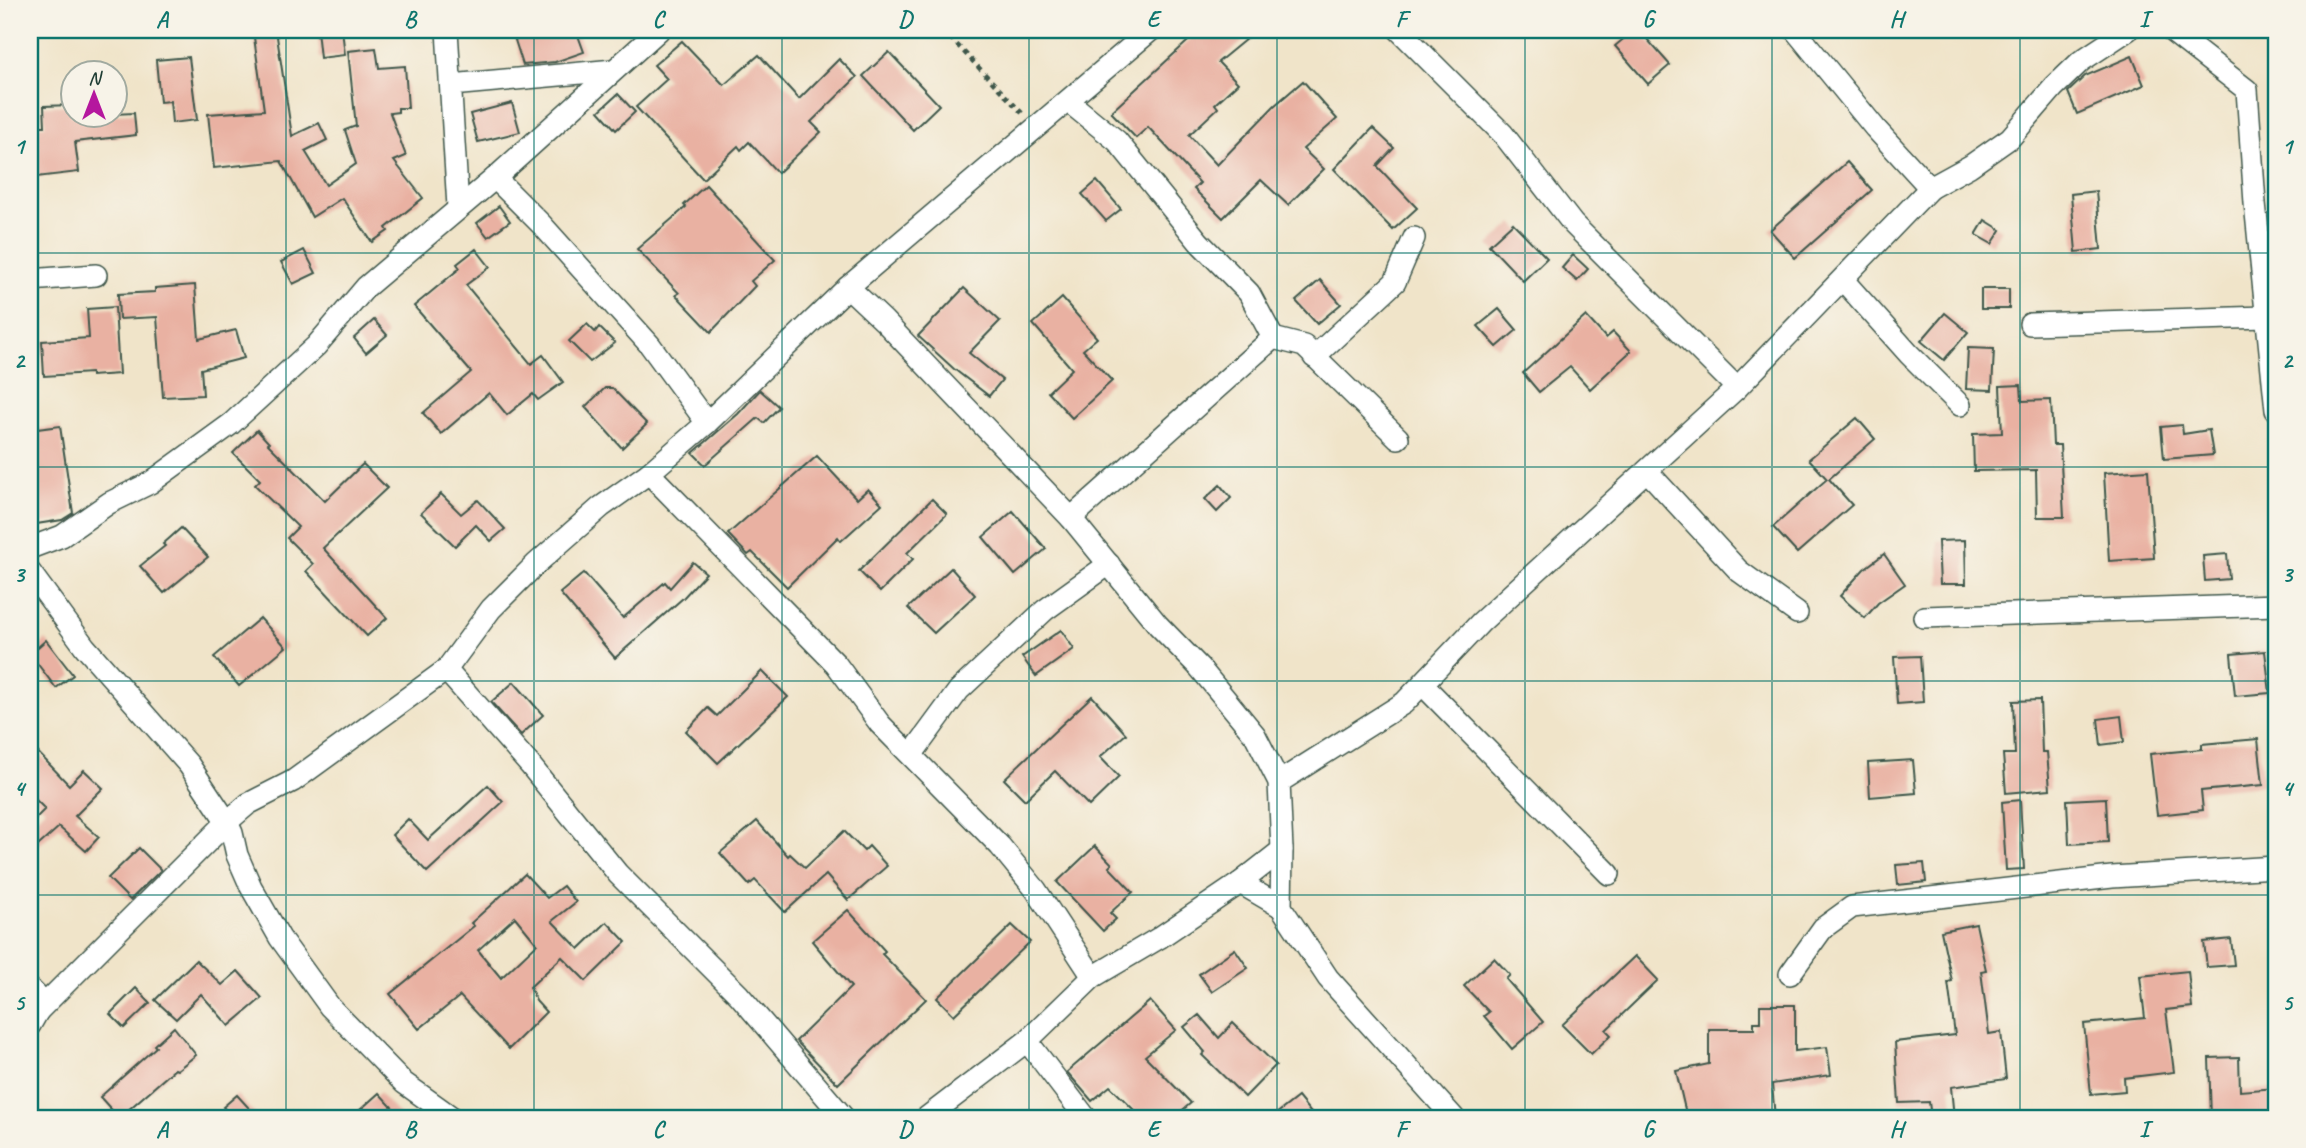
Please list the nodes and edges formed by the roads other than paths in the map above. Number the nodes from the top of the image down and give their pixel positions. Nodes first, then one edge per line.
1 (447, 30) edge
2 (659, 30) edge
3 (1152, 30) edge
4 (1399, 30) edge
5 (1795, 30) edge
6 (2129, 30) edge
7 (2170, 30) edge
8 (614, 70) junction
9 (450, 85) junction
10 (1069, 102) junction
11 (495, 178) junction
12 (1930, 188) junction
13 (458, 207) junction
14 (1414, 238) dead end
15 (96, 275) dead end
16 (30, 280) edge
17 (1843, 280) junction
18 (849, 287) junction
19 (2266, 317) junction
20 (2030, 324) dead end
21 (1273, 338) junction
22 (1314, 357) junction
23 (1737, 388) junction
24 (1960, 405) dead end
25 (2276, 410) edge
26 (707, 423) junction
27 (1398, 438) dead end
28 (1647, 471) junction
29 (649, 473) junction
30 (1071, 518) junction
31 (30, 548) edge
32 (1109, 564) junction
33 (30, 572) edge
34 (2276, 605) edge
35 (1797, 613) dead end
36 (1924, 617) dead end
37 (446, 670) junction
38 (1423, 685) junction
39 (912, 754) junction
40 (1279, 782) junction
41 (227, 822) junction
42 (1282, 850) junction
43 (2276, 867) edge
44 (1609, 874) dead end
45 (1240, 883) junction
46 (1281, 907) junction
47 (1790, 974) dead end
48 (1093, 977) junction
49 (30, 989) edge
50 (34, 1018) edge
51 (1027, 1041) junction
52 (453, 1118) edge
53 (844, 1118) edge
54 (926, 1118) edge
55 (1086, 1118) edge
56 (1454, 1118) edge

1 - 9 street
2 - 8 street
3 - 10 street
4 - 23 street
5 - 12 street
6 - 12 street
7 - 19 street
8 - 9 street
8 - 11 street
9 - 13 street
10 - 18 street
10 - 21 street
11 - 13 street
11 - 26 street
12 - 17 street
13 - 31 street
14 - 22 street
15 - 16 street
17 - 23 street
17 - 24 street
18 - 26 street
18 - 30 street
19 - 20 street
19 - 25 street
21 - 22 street
21 - 30 street
22 - 27 street
23 - 28 street
26 - 29 street
28 - 35 street
28 - 38 street
29 - 37 street
29 - 39 street
30 - 32 street
32 - 39 street
32 - 40 street
33 - 41 street
34 - 36 street
37 - 41 street
37 - 53 street
38 - 40 street
38 - 44 street
39 - 48 street
40 - 42 street
41 - 50 street
41 - 52 street
42 - 45 street
42 - 46 street
43 - 47 street
45 - 46 street
45 - 48 street
46 - 56 street
48 - 51 street
49 - 50 street
51 - 54 street
51 - 55 street

